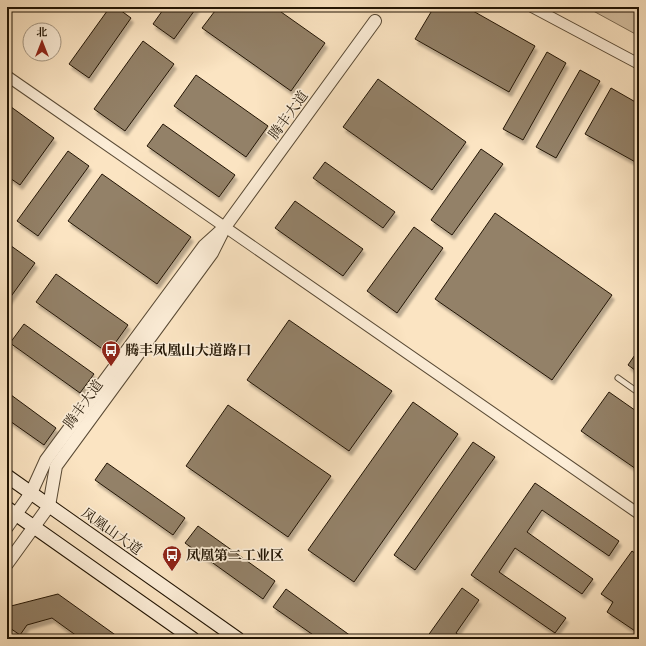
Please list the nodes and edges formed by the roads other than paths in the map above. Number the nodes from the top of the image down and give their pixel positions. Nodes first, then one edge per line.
1 (532, 7) edge
2 (375, 21) dead end
3 (639, 64) edge
4 (7, 76) edge
5 (224, 227) junction
6 (618, 378) dead end
7 (639, 393) edge
8 (7, 476) edge
9 (31, 493) junction
10 (49, 506) junction
11 (11, 511) edge
12 (639, 514) edge
13 (7, 526) edge
14 (34, 527) junction
15 (7, 564) edge
16 (193, 639) edge
17 (238, 639) edge

1 - 3 street
2 - 5 street, 腾丰大道
4 - 5 street
5 - 9 street, 腾丰大道
5 - 10 street, 腾丰大道
5 - 12 street
6 - 7 lane
8 - 9 main road, 凤凰山大道
9 - 10 main road, 凤凰山大道
9 - 11 street, 腾丰大道
10 - 14 street, 腾丰大道
10 - 17 main road, 凤凰山大道
11 - 13 street, 腾丰大道
11 - 14 main road
14 - 15 street, 腾丰大道
14 - 16 main road

